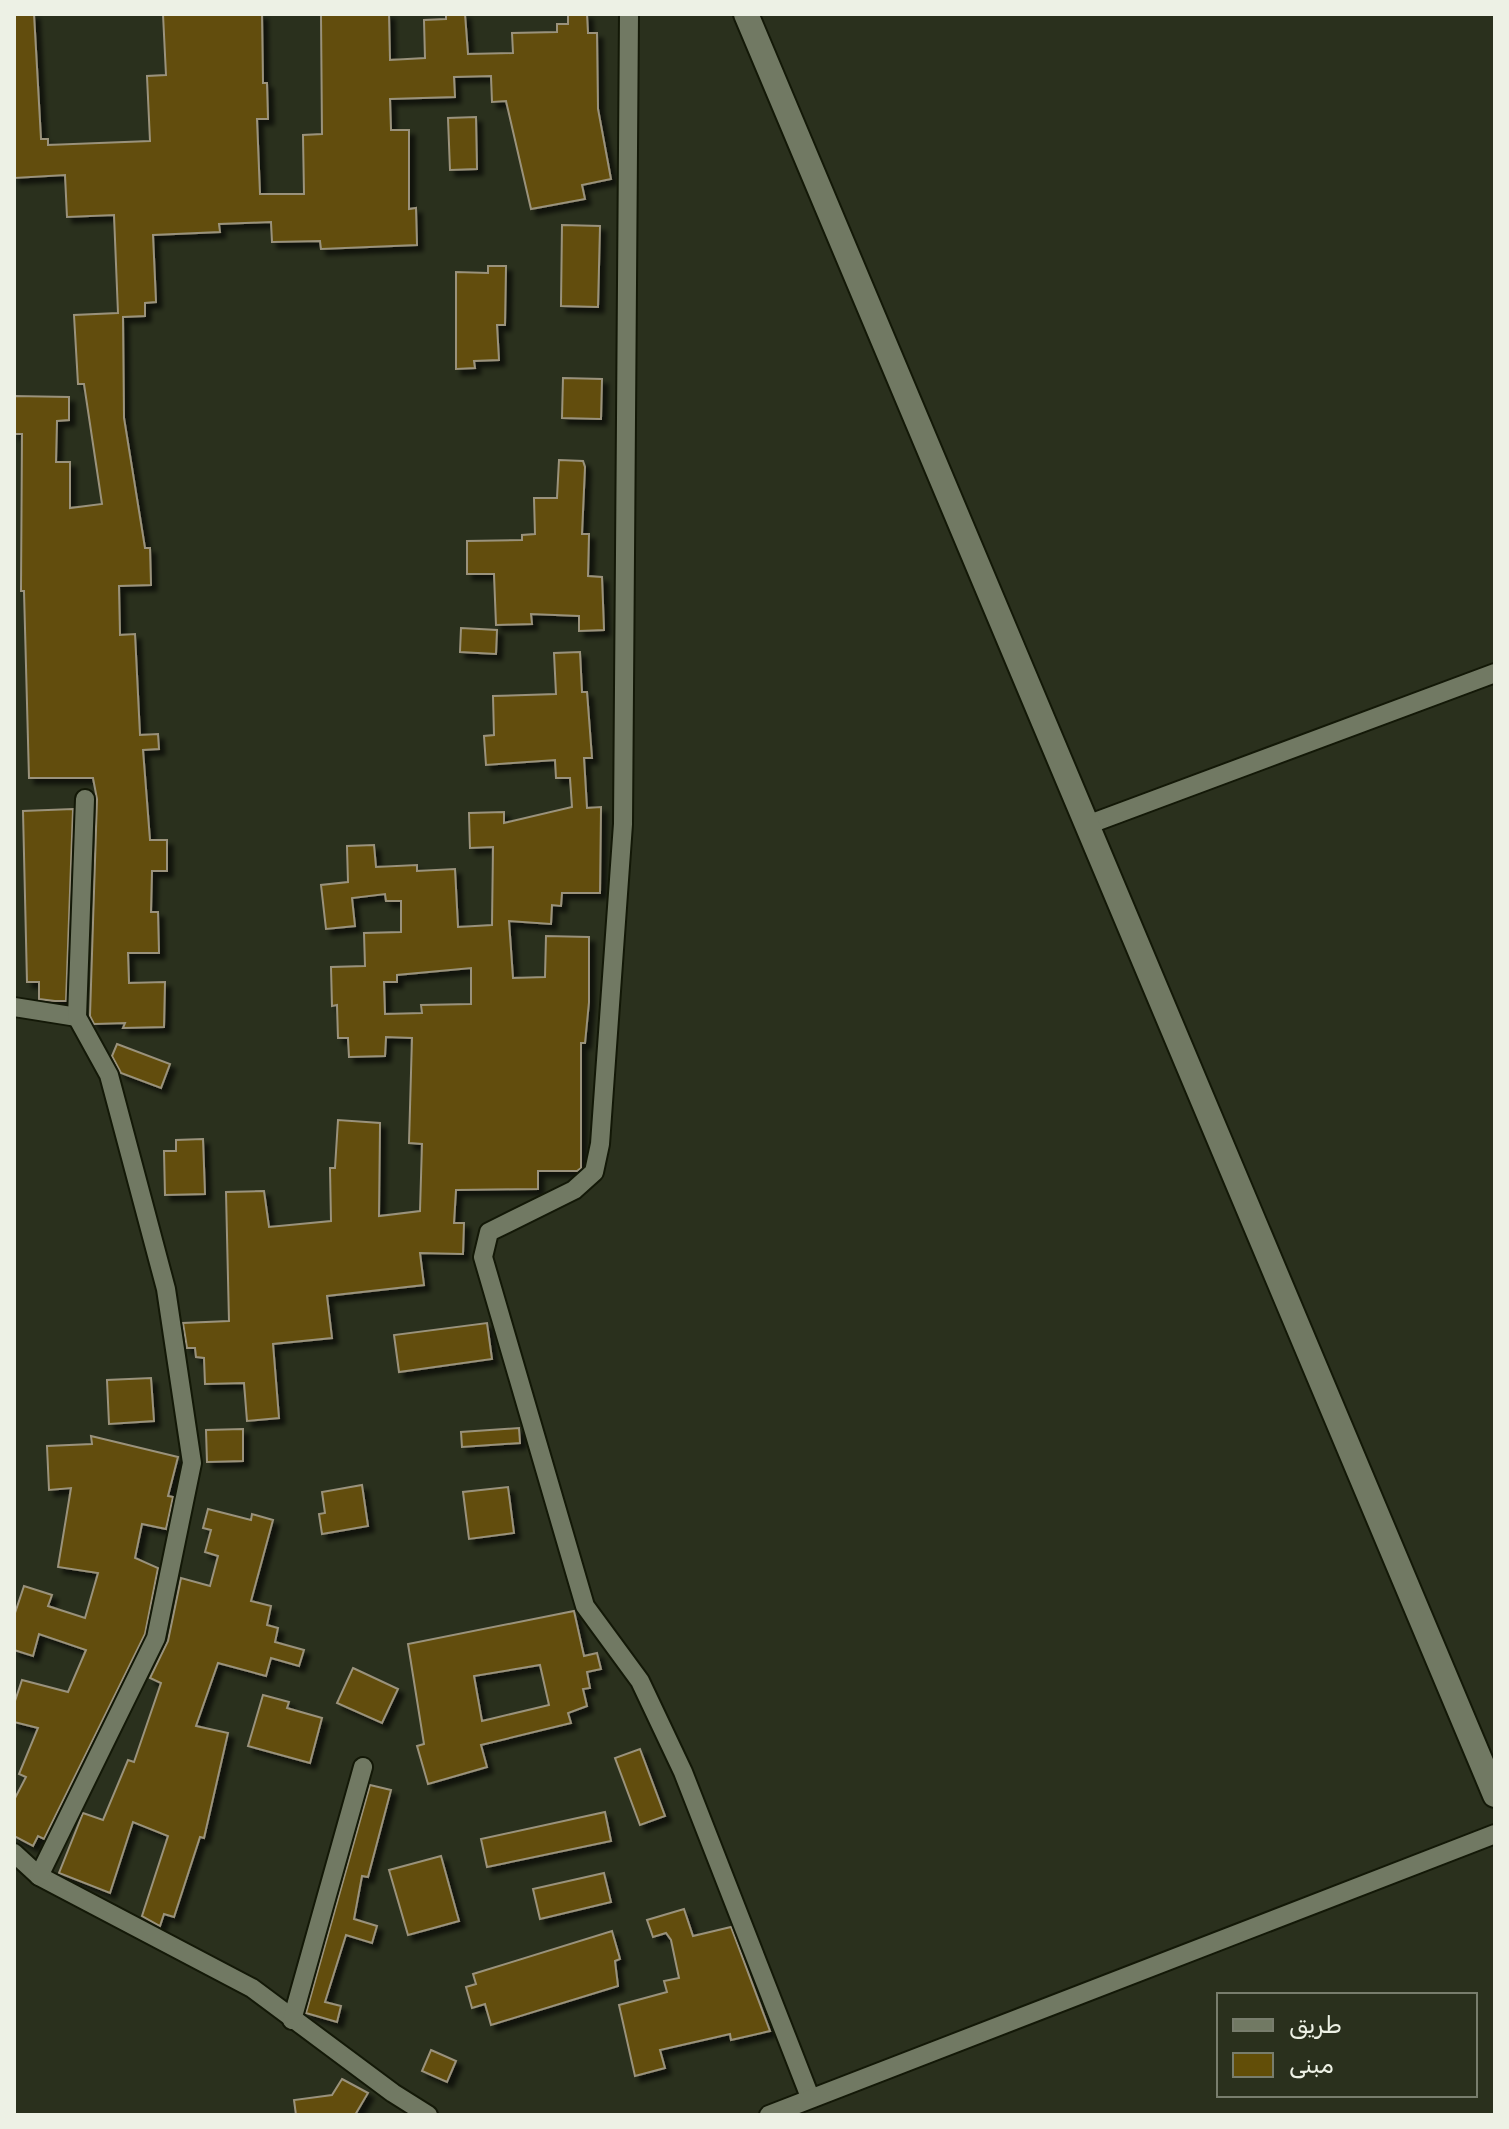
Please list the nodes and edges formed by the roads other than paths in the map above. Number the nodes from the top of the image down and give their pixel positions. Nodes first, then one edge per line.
1 (629, 14) edge
2 (746, 14) edge
3 (1495, 673) edge
4 (85, 799) dead end
5 (1087, 825) junction
6 (14, 1007) edge
7 (77, 1017) junction
8 (363, 1767) dead end
9 (1495, 1795) edge
10 (1495, 1834) edge
11 (14, 1853) edge
12 (39, 1876) junction
13 (292, 2020) junction
14 (810, 2097) junction
15 (428, 2115) edge
16 (769, 2115) edge

1 - 14 street
2 - 5 main road
3 - 5 street
4 - 7 street
5 - 9 main road
6 - 7 street
7 - 12 street
8 - 13 street
10 - 14 street
11 - 12 street
12 - 13 street
13 - 15 street
14 - 16 street

